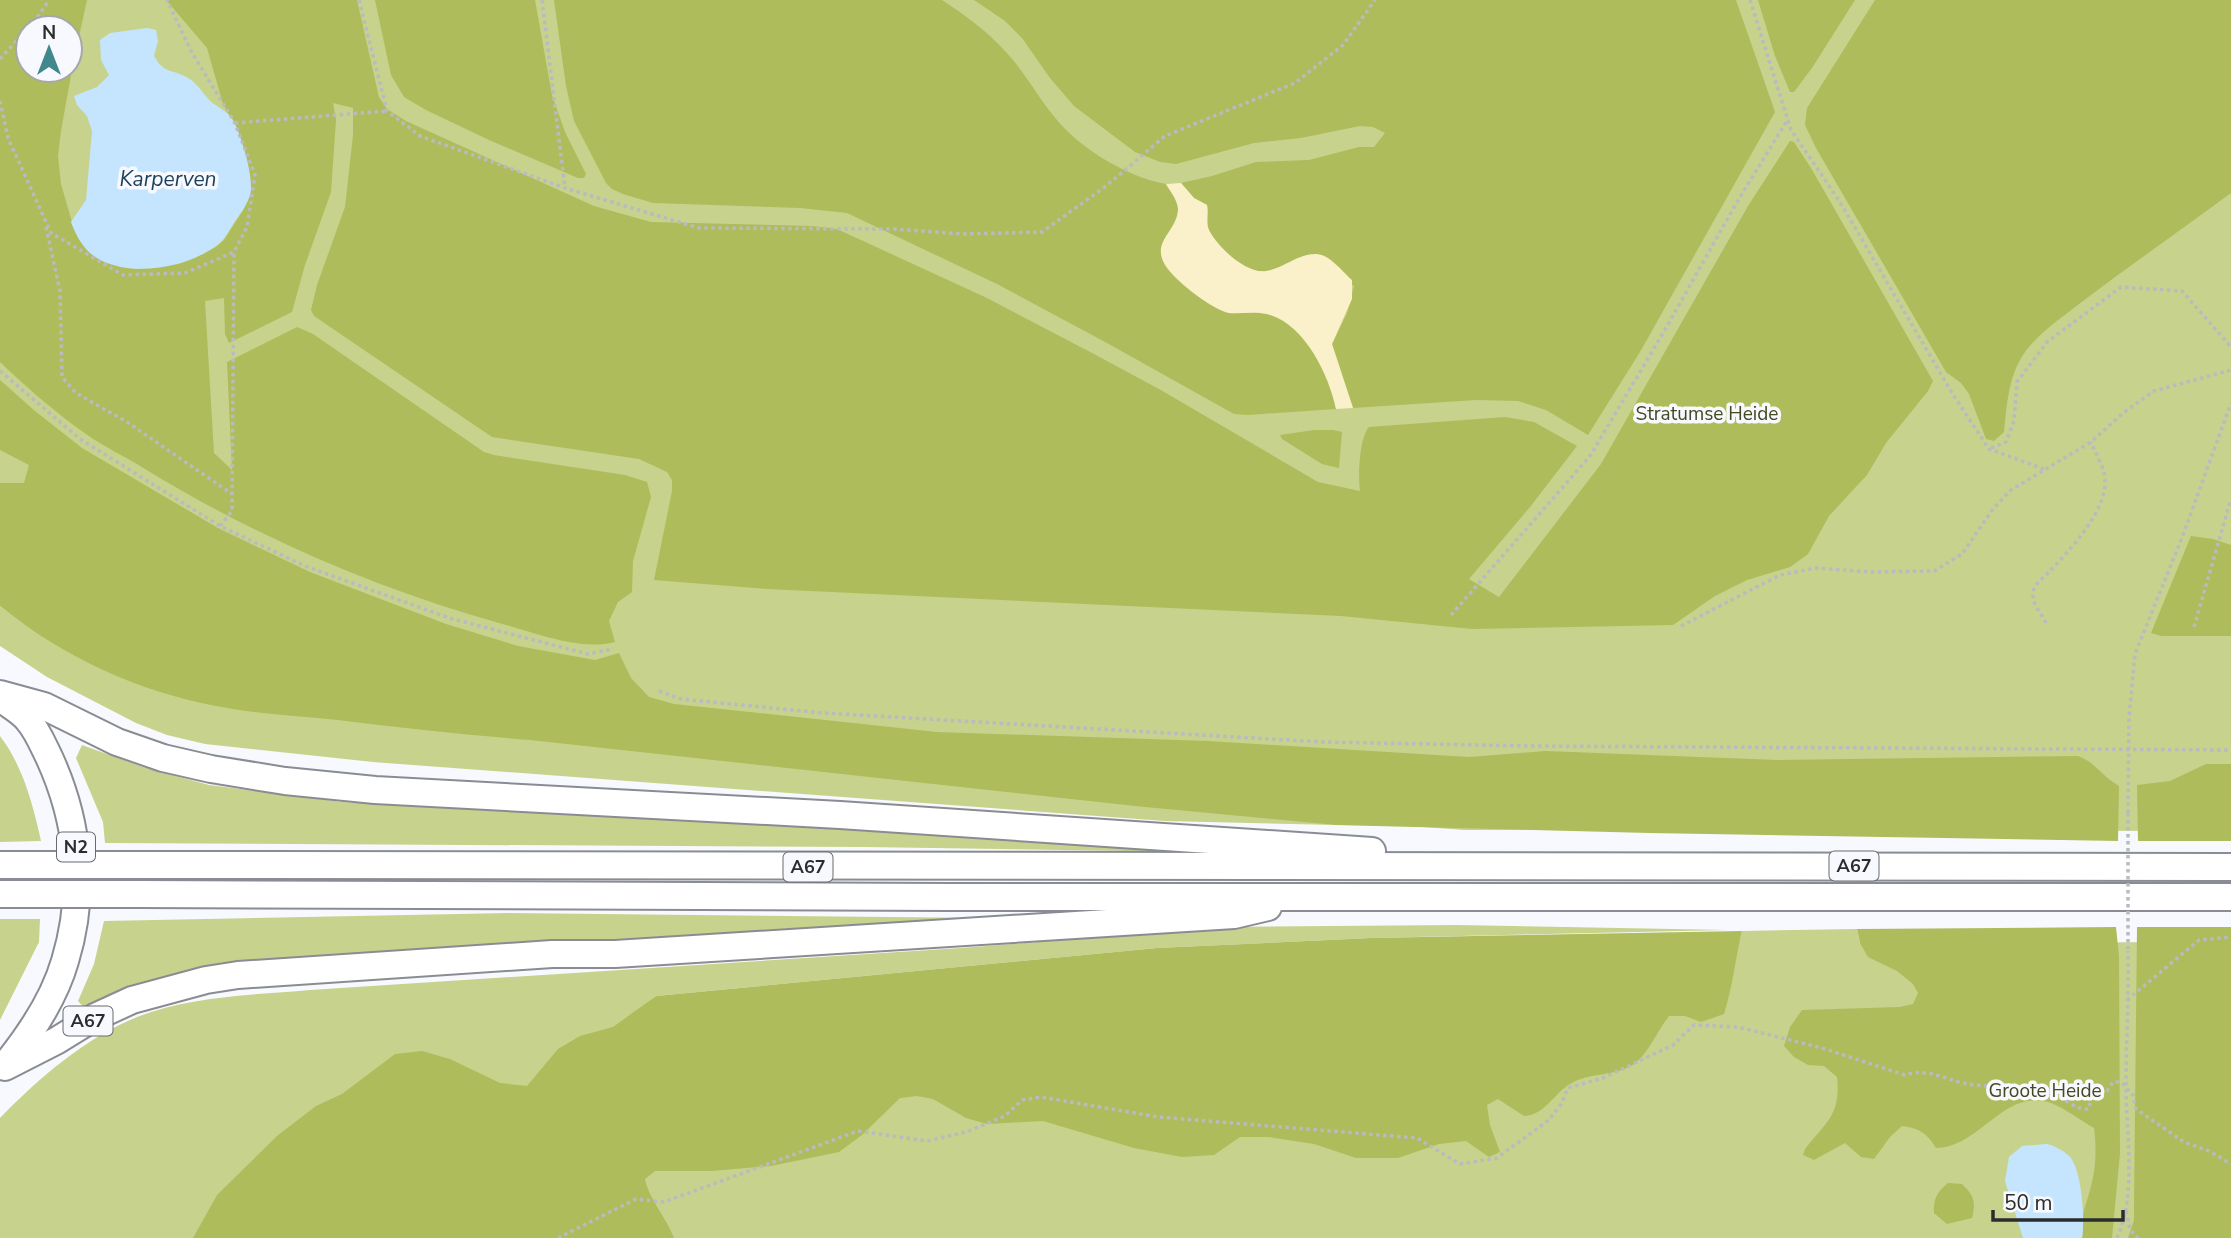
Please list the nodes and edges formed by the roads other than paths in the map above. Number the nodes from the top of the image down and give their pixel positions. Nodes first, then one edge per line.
1 (0, 696) edge
2 (0, 865) edge
3 (1477, 866) junction
4 (2231, 866) edge
5 (0, 894) edge
6 (1314, 897) junction
7 (2231, 897) edge
8 (2, 1069) edge

1 - 3 highway, A67
1 - 8 highway, N2
2 - 3 highway, A67, bridge
3 - 4 highway, A67
5 - 6 highway, A67, bridge
6 - 7 highway, A67
6 - 8 highway, A67

